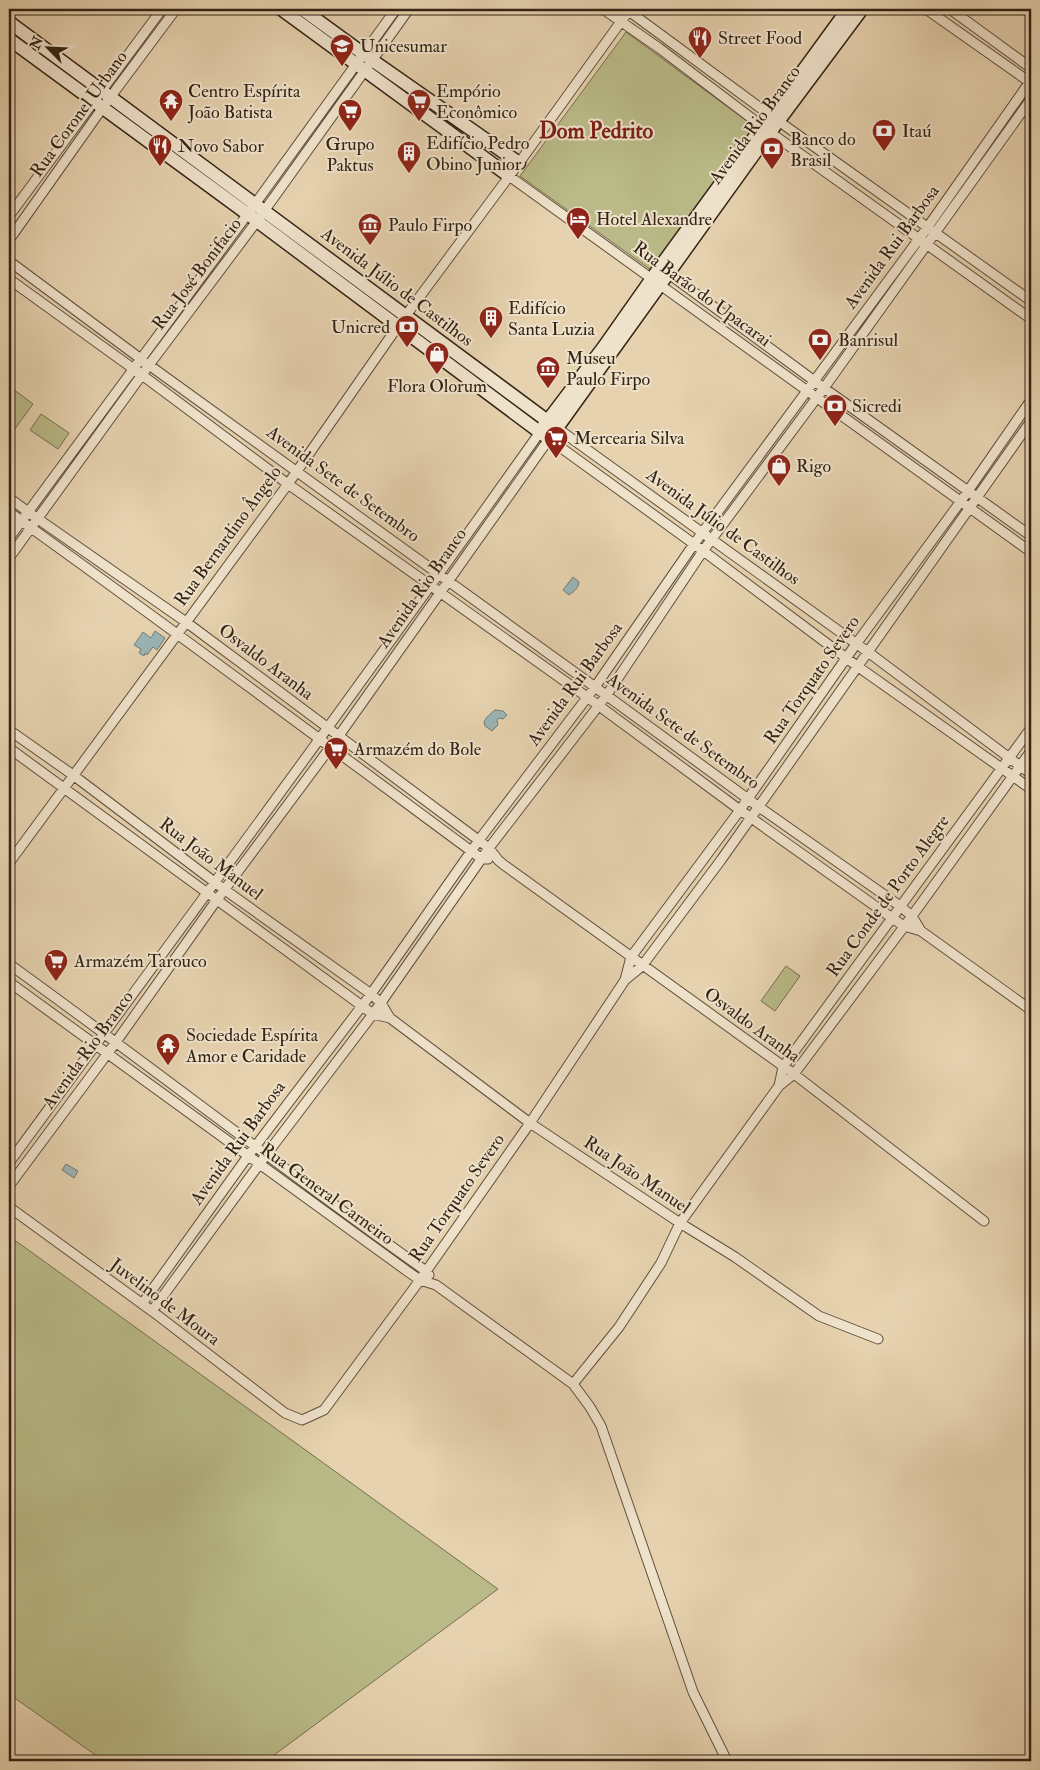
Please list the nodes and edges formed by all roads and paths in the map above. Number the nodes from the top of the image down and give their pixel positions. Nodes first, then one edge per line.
1 (162, 9) edge
2 (176, 9) edge
3 (281, 9) edge
4 (302, 9) edge
5 (396, 9) edge
6 (410, 9) edge
7 (604, 9) edge
8 (848, 9) edge
9 (862, 9) edge
10 (926, 9) edge
11 (950, 9) edge
12 (628, 10) edge
13 (9, 22) edge
14 (152, 22) junction
15 (621, 22) junction
16 (162, 29) junction
17 (666, 39) junction
18 (9, 40) edge
19 (829, 44) junction
20 (659, 48) junction
21 (364, 62) junction
22 (1031, 68) edge
23 (1031, 82) edge
24 (106, 94) junction
25 (1031, 98) edge
26 (97, 105) junction
27 (775, 118) junction
28 (766, 129) junction
29 (65, 140) junction
30 (75, 147) junction
31 (814, 147) junction
32 (805, 158) junction
33 (976, 158) junction
34 (520, 163) junction
35 (284, 164) junction
36 (985, 164) junction
37 (293, 171) junction
38 (509, 176) junction
39 (890, 201) junction
40 (256, 213) junction
41 (882, 213) junction
42 (9, 216) edge
43 (927, 228) junction
44 (935, 234) junction
45 (9, 240) edge
46 (919, 240) junction
47 (927, 245) junction
48 (9, 261) edge
49 (664, 270) junction
50 (343, 277) junction
51 (9, 279) edge
52 (656, 282) junction
53 (1031, 301) edge
54 (406, 315) junction
55 (1031, 319) edge
56 (169, 321) junction
57 (398, 326) junction
58 (177, 328) junction
59 (444, 344) junction
60 (437, 355) junction
61 (142, 358) junction
62 (149, 364) junction
63 (134, 368) junction
64 (142, 375) junction
65 (815, 381) junction
66 (824, 388) junction
67 (807, 391) junction
68 (511, 394) junction
69 (816, 398) junction
70 (1031, 400) edge
71 (504, 405) junction
72 (860, 414) junction
73 (1031, 421) edge
74 (852, 424) junction
75 (552, 425) junction
76 (1008, 433) junction
77 (544, 435) junction
78 (891, 435) junction
79 (1019, 439) junction
80 (883, 446) junction
81 (596, 456) junction
82 (756, 460) junction
83 (588, 467) junction
84 (764, 467) junction
85 (297, 471) junction
86 (288, 484) junction
87 (968, 490) junction
88 (977, 497) junction
89 (9, 498) edge
90 (961, 501) junction
91 (666, 507) junction
92 (970, 508) junction
93 (9, 512) edge
94 (28, 512) junction
95 (659, 518) junction
96 (38, 519) junction
97 (21, 521) junction
98 (31, 527) junction
99 (702, 534) junction
100 (1031, 536) edge
101 (9, 538) edge
102 (711, 540) junction
103 (694, 544) junction
104 (703, 550) junction
105 (1031, 552) edge
106 (9, 558) edge
107 (439, 574) junction
108 (449, 581) junction
109 (670, 581) junction
110 (431, 585) junction
111 (679, 587) junction
112 (440, 592) junction
113 (884, 605) junction
114 (896, 613) junction
115 (186, 622) junction
116 (177, 633) junction
117 (395, 634) junction
118 (406, 642) junction
119 (856, 644) junction
120 (868, 652) junction
121 (847, 658) junction
122 (857, 666) junction
123 (596, 687) junction
124 (606, 696) junction
125 (587, 697) junction
126 (598, 706) junction
127 (798, 727) junction
128 (327, 728) junction
129 (1031, 728) edge
130 (9, 730) edge
131 (560, 733) junction
132 (810, 736) junction
133 (338, 737) junction
134 (319, 740) junction
135 (571, 741) junction
136 (330, 747) junction
137 (9, 748) edge
138 (1031, 751) edge
139 (1010, 758) junction
140 (1020, 766) junction
141 (1002, 768) junction
142 (1031, 774) edge
143 (73, 775) junction
144 (1013, 776) junction
145 (63, 789) junction
146 (1031, 789) edge
147 (748, 799) junction
148 (759, 807) junction
149 (740, 810) junction
150 (268, 811) junction
151 (751, 818) junction
152 (278, 819) junction
153 (795, 833) junction
154 (952, 836) junction
155 (478, 840) junction
156 (787, 844) junction
157 (166, 845) junction
158 (962, 846) junction
159 (490, 848) junction
160 (471, 851) junction
161 (709, 852) junction
162 (157, 857) junction
163 (482, 859) junction
164 (498, 860) junction
165 (721, 860) junction
166 (9, 863) edge
167 (216, 883) junction
168 (225, 890) junction
169 (208, 894) junction
170 (216, 901) junction
171 (900, 906) junction
172 (912, 916) junction
173 (424, 918) junction
174 (892, 918) junction
175 (435, 926) junction
176 (904, 926) junction
177 (282, 930) junction
178 (921, 931) junction
179 (274, 942) junction
180 (630, 957) junction
181 (863, 958) junction
182 (156, 963) junction
183 (9, 964) edge
184 (642, 966) junction
185 (874, 966) junction
186 (167, 971) junction
187 (625, 980) junction
188 (9, 982) edge
189 (44, 989) junction
190 (371, 994) junction
191 (34, 1001) junction
192 (381, 1003) junction
193 (362, 1006) junction
194 (1031, 1010) edge
195 (77, 1013) junction
196 (373, 1014) junction
197 (390, 1018) junction
198 (68, 1026) junction
199 (104, 1033) junction
200 (116, 1042) junction
201 (95, 1045) junction
202 (107, 1054) junction
203 (783, 1067) junction
204 (794, 1074) junction
205 (308, 1077) junction
206 (319, 1086) junction
207 (779, 1086) junction
208 (184, 1093) junction
209 (176, 1104) junction
210 (48, 1110) junction
211 (59, 1119) junction
212 (530, 1123) junction
213 (255, 1146) junction
214 (266, 1155) junction
215 (248, 1156) junction
216 (9, 1163) edge
217 (259, 1164) junction
218 (9, 1186) edge
219 (9, 1207) edge
220 (984, 1220) dead end
221 (680, 1223) junction
222 (194, 1231) junction
223 (205, 1238) junction
224 (426, 1271) junction
225 (420, 1280) junction
226 (436, 1285) junction
227 (142, 1304) junction
228 (152, 1311) junction
229 (878, 1339) dead end
230 (574, 1384) junction
231 (302, 1420) joint
232 (727, 1761) edge

1 - 14 street, Rua Coronel Urbano
2 - 16 street, Rua Coronel Urbano
3 - 21 street, Rua Barão do Upacarai
4 - 21 street, Rua Barão do Upacarai
5 - 21 street, Rua José Bonifacio
6 - 21 street, Rua José Bonifacio
7 - 15 street
8 - 19 street, Avenida Rio Branco
9 - 19 street, Avenida Rio Branco
10 - 23 street
11 - 22 street
12 - 15 street, Rua Bernardino Ângelo
12 - 17 street
13 - 24 street, Avenida Júlio de Castilhos
14 - 16 street
14 - 24 street, Rua Coronel Urbano
15 - 20 street
15 - 34 street, Rua Bernardino Ângelo
16 - 24 street, Rua Coronel Urbano
17 - 20 street
17 - 27 street
18 - 26 street, Avenida Júlio de Castilhos
19 - 27 street, Avenida Rio Branco
20 - 28 street
21 - 34 street, Rua Barão do Upacarai
21 - 35 street, Rua José Bonifacio
21 - 37 street, Rua José Bonifacio
21 - 38 street, Rua Barão do Upacarai
23 - 33 street, Avenida Rui Barbosa
24 - 26 street, Rua Coronel Urbano
24 - 40 street, Avenida Júlio de Castilhos
25 - 36 street, Avenida Rui Barbosa
26 - 29 street, Rua Coronel Urbano
26 - 30 street, Rua Coronel Urbano
26 - 40 street, Avenida Júlio de Castilhos
27 - 28 street, Avenida Rio Branco
27 - 31 street
28 - 32 street
28 - 49 street, Avenida Rio Branco
29 - 30 street
29 - 42 street, Rua Coronel Urbano
30 - 45 street, Rua Coronel Urbano
31 - 32 street
31 - 39 street
32 - 41 street
33 - 36 street
33 - 43 street, Avenida Rui Barbosa
34 - 38 street, Rua Bernardino Ângelo
35 - 37 street
35 - 40 street, Rua José Bonifacio
36 - 44 street, Avenida Rui Barbosa
37 - 40 street, Rua José Bonifacio
38 - 52 street, Rua Barão do Upacarai
38 - 54 street, Rua Bernardino Ângelo
39 - 41 street
39 - 43 street
40 - 50 street, Avenida Júlio de Castilhos
40 - 56 street, Rua José Bonifacio
40 - 58 street, Rua José Bonifacio
41 - 46 street
43 - 44 street
43 - 46 street, Avenida Rui Barbosa
44 - 47 street, Avenida Rui Barbosa
44 - 53 street
46 - 47 street
46 - 65 street, Avenida Rui Barbosa
47 - 55 street
47 - 66 street, Avenida Rui Barbosa
48 - 61 street, Avenida Sete de Setembro
49 - 52 street, Avenida Rio Branco
49 - 65 street, Rua Barão do Upacarai
50 - 54 street, Avenida Júlio de Castilhos
50 - 57 street, Avenida Júlio de Castilhos
51 - 63 street, Avenida Sete de Setembro
52 - 67 street, Rua Barão do Upacarai
52 - 75 street, Avenida Rio Branco
54 - 57 street, Rua Bernardino Ângelo
54 - 59 street, Avenida Júlio de Castilhos
56 - 58 street
56 - 61 street, Rua José Bonifacio
57 - 60 street, Avenida Júlio de Castilhos
57 - 85 street, Rua Bernardino Ângelo
58 - 62 street, Rua José Bonifacio
59 - 60 street
59 - 68 street, Avenida Júlio de Castilhos
60 - 71 street, Avenida Júlio de Castilhos
61 - 62 street, Avenida Sete de Setembro
61 - 63 street, Rua José Bonifacio
62 - 64 street, Rua José Bonifacio
62 - 85 street, Avenida Sete de Setembro
63 - 64 street, Avenida Sete de Setembro
63 - 94 street, Rua José Bonifacio
64 - 86 street, Avenida Sete de Setembro
64 - 96 street, Rua José Bonifacio
65 - 66 street, Rua Barão do Upacarai
65 - 67 street, Avenida Rui Barbosa
66 - 69 street, Avenida Rui Barbosa
66 - 72 street, Rua Barão do Upacarai
67 - 69 street, Rua Barão do Upacarai
67 - 82 street, Avenida Rui Barbosa
68 - 71 street
68 - 75 street, Avenida Júlio de Castilhos
69 - 74 street, Rua Barão do Upacarai
69 - 84 street, Avenida Rui Barbosa
70 - 76 street, Rua Torquato Severo
71 - 77 street, Avenida Júlio de Castilhos
72 - 74 street
72 - 78 street, Rua Barão do Upacarai
73 - 79 street, Rua Torquato Severo
74 - 80 street, Rua Barão do Upacarai
75 - 77 street, Avenida Rio Branco
75 - 81 street, Avenida Júlio de Castilhos
76 - 79 street
76 - 87 street, Rua Torquato Severo
77 - 83 street, Avenida Júlio de Castilhos
77 - 107 street, Avenida Rio Branco
77 - 108 street, Avenida Rio Branco
78 - 80 street
78 - 87 street, Rua Barão do Upacarai
79 - 88 street, Rua Torquato Severo
80 - 90 street, Rua Barão do Upacarai
81 - 83 street
81 - 91 street, Avenida Júlio de Castilhos
82 - 84 street
82 - 99 street, Avenida Rui Barbosa
83 - 95 street, Avenida Júlio de Castilhos
84 - 102 street, Avenida Rui Barbosa
85 - 86 street, Rua Bernardino Ângelo
85 - 107 street, Avenida Sete de Setembro
86 - 110 street, Avenida Sete de Setembro
86 - 115 street, Rua Bernardino Ângelo
87 - 88 street, Rua Barão do Upacarai
87 - 90 street, Rua Torquato Severo
88 - 92 street, Rua Torquato Severo
88 - 100 street, Rua Barão do Upacarai
89 - 94 street, Osvaldo Aranha
90 - 92 street, Rua Barão do Upacarai
90 - 113 street, Rua Torquato Severo
91 - 95 street
91 - 99 street, Avenida Júlio de Castilhos
92 - 105 street, Rua Barão do Upacarai
92 - 114 street, Rua Torquato Severo
93 - 97 street, Osvaldo Aranha
94 - 96 street, Osvaldo Aranha
94 - 97 street, Rua José Bonifacio
95 - 103 street, Avenida Júlio de Castilhos
96 - 98 street, Rua José Bonifacio
96 - 115 street, Osvaldo Aranha
97 - 98 street, Osvaldo Aranha
97 - 101 street, Rua José Bonifacio
98 - 106 street, Rua José Bonifacio
98 - 116 street, Osvaldo Aranha
99 - 102 street, Avenida Júlio de Castilhos
99 - 103 street, Avenida Rui Barbosa
102 - 104 street, Avenida Rui Barbosa
102 - 119 street, Avenida Júlio de Castilhos
103 - 104 street, Avenida Júlio de Castilhos
103 - 109 street, Avenida Rui Barbosa
104 - 111 street, Avenida Rui Barbosa
104 - 121 street, Avenida Júlio de Castilhos
107 - 108 street, Avenida Sete de Setembro
107 - 110 street, Avenida Rio Branco
108 - 112 street, Avenida Rio Branco
108 - 123 street, Avenida Sete de Setembro
109 - 111 street
109 - 123 street, Avenida Rui Barbosa
110 - 112 street, Avenida Sete de Setembro
110 - 117 street, Avenida Rio Branco
111 - 124 street, Avenida Rui Barbosa
112 - 118 street, Avenida Rio Branco
112 - 125 street, Avenida Sete de Setembro
113 - 114 street
113 - 119 street, Rua Torquato Severo
114 - 120 street, Rua Torquato Severo
115 - 116 street, Rua Bernardino Ângelo
115 - 128 street, Osvaldo Aranha
116 - 134 street, Osvaldo Aranha
116 - 143 street, Rua Bernardino Ângelo
117 - 118 street
117 - 128 street, Avenida Rio Branco
118 - 133 street, Avenida Rio Branco
119 - 120 street, Avenida Júlio de Castilhos
119 - 121 street, Rua Torquato Severo
120 - 122 street, Rua Torquato Severo
120 - 139 street, Avenida Júlio de Castilhos
121 - 122 street, Avenida Júlio de Castilhos
121 - 127 street, Rua Torquato Severo
122 - 132 street, Rua Torquato Severo
122 - 141 street, Avenida Júlio de Castilhos
123 - 124 street, Avenida Sete de Setembro
123 - 125 street, Avenida Rui Barbosa
124 - 126 street, Avenida Rui Barbosa
124 - 147 street, Avenida Sete de Setembro
125 - 126 street, Avenida Sete de Setembro
125 - 131 street, Avenida Rui Barbosa
126 - 135 street, Avenida Rui Barbosa
126 - 149 street, Avenida Sete de Setembro
127 - 132 street
127 - 147 street, Rua Torquato Severo
128 - 133 street, Osvaldo Aranha
128 - 134 street, Avenida Rio Branco
129 - 139 street, Rua Conde de Porto Alegre
130 - 143 street, Rua João Manuel
131 - 135 street
131 - 155 street, Avenida Rui Barbosa
132 - 148 street, Rua Torquato Severo
133 - 136 street, Avenida Rio Branco
133 - 155 street, Osvaldo Aranha
134 - 136 street, Osvaldo Aranha
134 - 150 street, Avenida Rio Branco
135 - 159 street, Avenida Rui Barbosa
136 - 152 street, Avenida Rio Branco
136 - 160 street, Osvaldo Aranha
137 - 145 street, Rua João Manuel
138 - 140 street, Rua Conde de Porto Alegre
139 - 140 street, Avenida Júlio de Castilhos
139 - 141 street, Rua Conde de Porto Alegre
140 - 142 street, Avenida Júlio de Castilhos
140 - 144 street, Rua Conde de Porto Alegre
141 - 144 street, Avenida Júlio de Castilhos
141 - 154 street, Rua Conde de Porto Alegre
143 - 145 street, Rua Bernardino Ângelo
143 - 157 street, Rua João Manuel
144 - 146 street, Avenida Júlio de Castilhos
144 - 158 street, Rua Conde de Porto Alegre
145 - 162 street, Rua João Manuel
145 - 166 street, Rua Bernardino Ângelo
147 - 148 street, Avenida Sete de Setembro
147 - 149 street, Rua Torquato Severo
148 - 151 street, Rua Torquato Severo
148 - 153 street, Avenida Sete de Setembro
149 - 151 street, Avenida Sete de Setembro
149 - 161 street, Rua Torquato Severo
150 - 152 street
150 - 167 street, Avenida Rio Branco
151 - 156 street, Avenida Sete de Setembro
151 - 165 street, Rua Torquato Severo
152 - 168 street, Avenida Rio Branco
153 - 156 street
153 - 171 street, Avenida Sete de Setembro
154 - 158 street
154 - 171 street, Rua Conde de Porto Alegre
155 - 159 street, Osvaldo Aranha
155 - 160 street, Avenida Rui Barbosa
156 - 174 street, Avenida Sete de Setembro
157 - 162 street
157 - 167 street, Rua João Manuel
158 - 172 street, Rua Conde de Porto Alegre
159 - 163 street, Avenida Rui Barbosa
159 - 164 street, Osvaldo Aranha
160 - 163 street, Osvaldo Aranha
160 - 173 street, Avenida Rui Barbosa
161 - 165 street
161 - 180 street, Rua Torquato Severo
162 - 169 street, Rua João Manuel
163 - 164 street
163 - 175 street, Avenida Rui Barbosa
164 - 180 street, Osvaldo Aranha
165 - 184 street, Rua Torquato Severo
167 - 168 street, Rua João Manuel
167 - 169 street, Avenida Rio Branco
168 - 170 street, Avenida Rio Branco
168 - 177 street, Rua João Manuel
169 - 170 street, Rua João Manuel
169 - 182 street, Avenida Rio Branco
170 - 179 street, Rua João Manuel
170 - 186 street, Avenida Rio Branco
171 - 172 street, Avenida Sete de Setembro
171 - 174 street, Rua Conde de Porto Alegre
172 - 176 street, Rua Conde de Porto Alegre
172 - 178 street, Avenida Sete de Setembro
173 - 175 street
173 - 190 street, Avenida Rui Barbosa
174 - 176 street, Avenida Sete de Setembro
174 - 181 street, Rua Conde de Porto Alegre
175 - 192 street, Avenida Rui Barbosa
176 - 178 street, Avenida Sete de Setembro
176 - 185 street, Rua Conde de Porto Alegre
177 - 179 street
177 - 190 street, Rua João Manuel
178 - 194 street, Avenida Sete de Setembro
179 - 193 street, Rua João Manuel
180 - 184 street, Osvaldo Aranha
180 - 187 street, Rua Torquato Severo
181 - 185 street
181 - 203 street, Rua Conde de Porto Alegre
182 - 186 street
182 - 199 street, Avenida Rio Branco
183 - 189 street, Rua General Carneiro
184 - 187 street, Rua Torquato Severo
184 - 203 street, Osvaldo Aranha
185 - 204 street, Rua Conde de Porto Alegre
186 - 200 street, Avenida Rio Branco
187 - 212 street, Rua Torquato Severo
188 - 191 street, Rua General Carneiro
189 - 191 street
189 - 195 street, Rua General Carneiro
190 - 192 street, Rua João Manuel
190 - 193 street, Avenida Rui Barbosa
191 - 198 street, Rua General Carneiro
192 - 196 street, Avenida Rui Barbosa
192 - 197 street, Rua João Manuel
193 - 196 street, Rua João Manuel
193 - 205 street, Avenida Rui Barbosa
195 - 198 street
195 - 199 street, Rua General Carneiro
196 - 197 street, Rua João Manuel
196 - 206 street, Avenida Rui Barbosa
197 - 212 street, Rua João Manuel
198 - 201 street, Rua General Carneiro
199 - 200 street, Rua General Carneiro
199 - 201 street, Avenida Rio Branco
200 - 202 street, Avenida Rio Branco
200 - 208 street, Rua General Carneiro
201 - 202 street, Rua General Carneiro
201 - 210 street, Avenida Rio Branco
202 - 209 street, Rua General Carneiro
202 - 211 street, Avenida Rio Branco
203 - 204 street, Osvaldo Aranha
203 - 207 street, Rua Conde de Porto Alegre
204 - 207 street, Rua Conde de Porto Alegre
204 - 220 street, Osvaldo Aranha
205 - 206 street
205 - 213 street, Avenida Rui Barbosa
206 - 214 street, Avenida Rui Barbosa
207 - 221 street, Rua Conde de Porto Alegre
208 - 209 street
208 - 213 street, Rua General Carneiro
209 - 215 street, Rua General Carneiro
210 - 211 street
210 - 216 street, Avenida Rio Branco
211 - 218 street, Avenida Rio Branco
212 - 221 street, Rua João Manuel
212 - 224 street, Rua Torquato Severo
213 - 214 street, Rua General Carneiro
213 - 215 street, Avenida Rui Barbosa
214 - 217 street, Avenida Rui Barbosa
214 - 224 street, Rua General Carneiro
215 - 217 street, Rua General Carneiro
215 - 222 street, Avenida Rui Barbosa
217 - 223 street, Avenida Rui Barbosa
217 - 225 street, Rua General Carneiro
219 - 227 street, Juvelino de Moura
221 - 229 street, Rua João Manuel
221 - 230 street, Rua Conde de Porto Alegre
222 - 223 street
222 - 227 street, Avenida Rui Barbosa
223 - 228 street, Avenida Rui Barbosa
224 - 225 street, Rua Torquato Severo
224 - 226 street, Rua General Carneiro
225 - 226 street, Rua General Carneiro
225 - 231 street, Rua Torquato Severo
226 - 230 street, Rua General Carneiro
227 - 228 street, Juvelino de Moura
228 - 231 street, Juvelino de Moura
230 - 232 street, Rua General Carneiro

